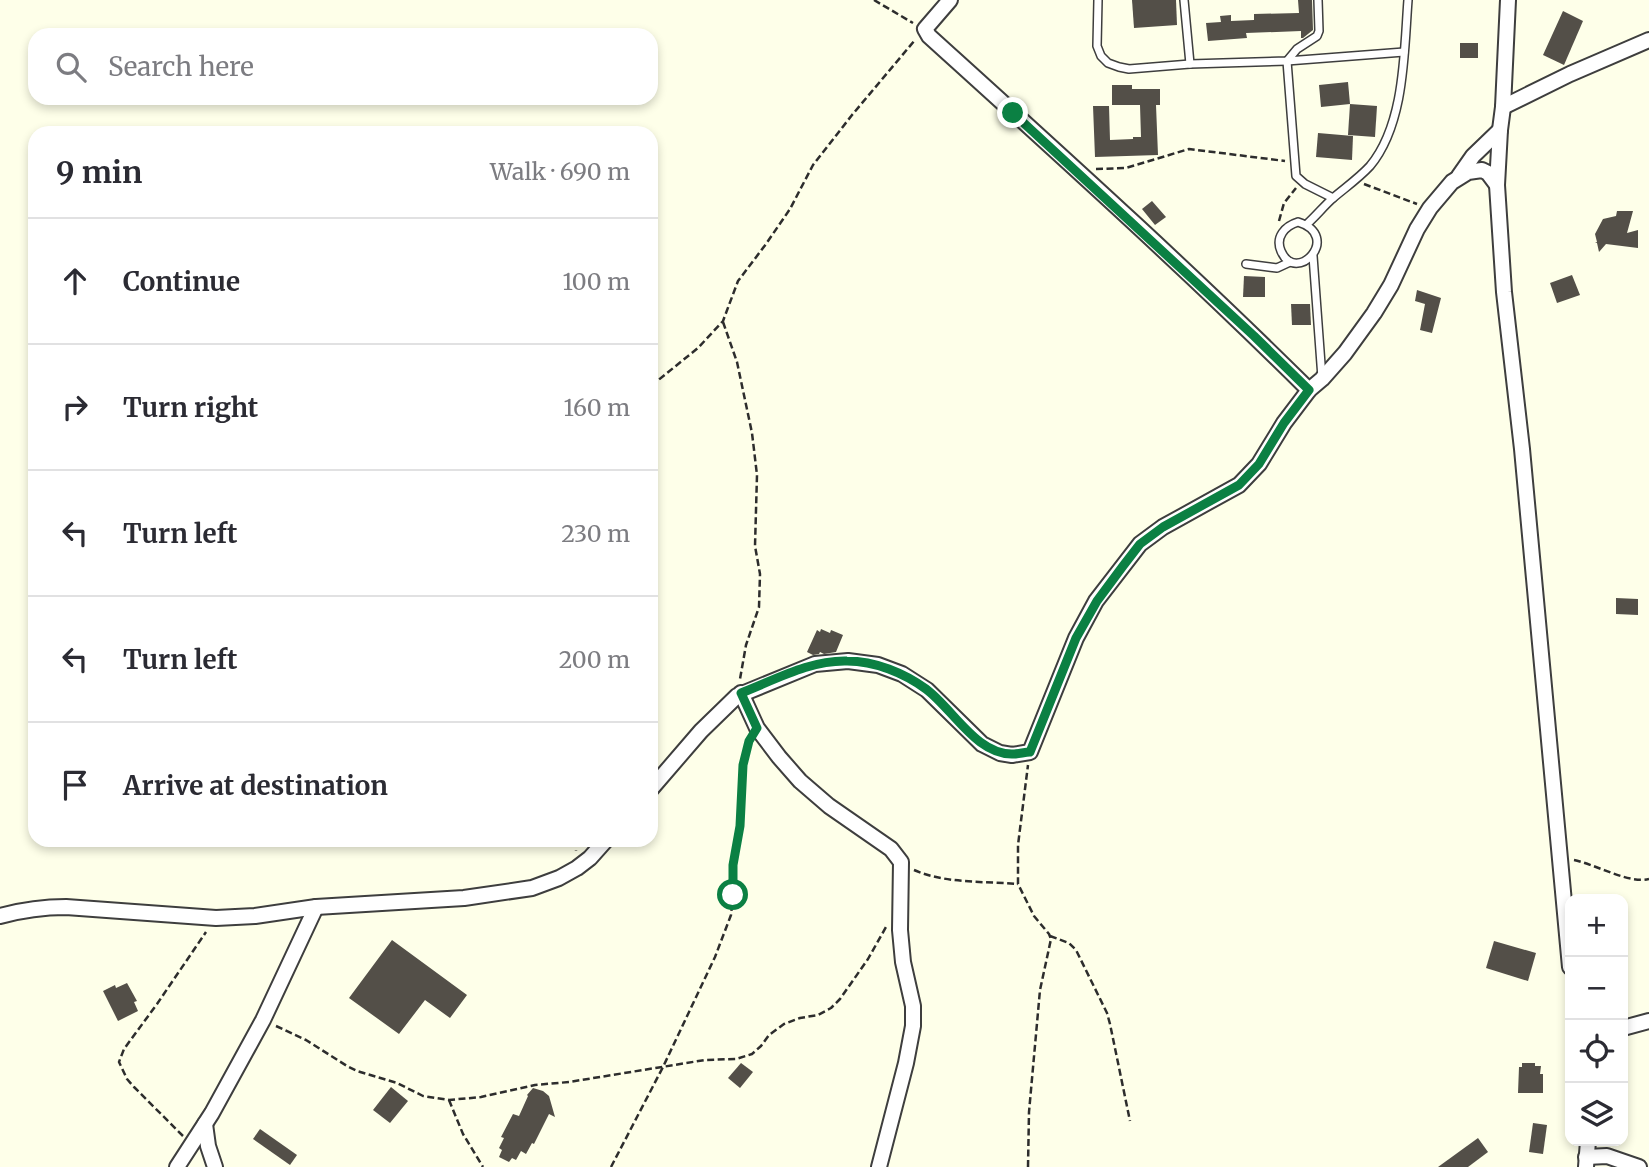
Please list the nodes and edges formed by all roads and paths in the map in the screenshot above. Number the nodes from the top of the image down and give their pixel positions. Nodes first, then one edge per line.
1 (874, 0) edge
2 (950, 0) edge
3 (1098, 0) edge
4 (1184, 0) edge
5 (1318, 0) edge
6 (1408, 0) edge
7 (1508, 0) edge
8 (925, 29) junction
9 (1649, 40) edge
10 (1404, 52) junction
11 (1287, 61) junction
12 (1190, 64) junction
13 (1503, 107) junction
14 (1500, 130) junction
15 (1295, 162) junction
16 (1075, 169) junction
17 (1459, 176) junction
18 (1356, 180) junction
19 (1305, 184) junction
20 (1497, 185) junction
21 (1333, 198) junction
22 (1430, 208) junction
23 (1307, 224) junction
24 (1282, 232) junction
25 (1313, 256) junction
26 (1290, 262) junction
27 (1247, 264) dead end
28 (723, 321) junction
29 (1322, 379) junction
30 (658, 380) edge
31 (1309, 390) junction
32 (739, 695) junction
33 (757, 728) junction
34 (1030, 752) junction
35 (658, 781) edge
36 (600, 847) edge
37 (1561, 857) junction
38 (901, 862) junction
39 (1649, 880) edge
40 (1018, 884) junction
41 (316, 907) junction
42 (0, 916) edge
43 (216, 918) junction
44 (887, 925) dead end
45 (1050, 936) junction
46 (1569, 957) edge
47 (264, 1020) junction
48 (1649, 1021) edge
49 (1628, 1027) edge
50 (663, 1067) junction
51 (449, 1100) junction
52 (1130, 1121) dead end
53 (205, 1124) junction
54 (191, 1145) junction
55 (1586, 1162) edge
56 (177, 1167) edge
57 (215, 1167) edge
58 (483, 1167) edge
59 (611, 1167) edge
60 (879, 1167) edge
61 (1028, 1167) edge
62 (1639, 1167) edge

1 - 8 path
2 - 8 street
3 - 12 lane
4 - 12 lane
5 - 11 lane
6 - 10 lane
7 - 13 street
8 - 16 street
8 - 28 path
9 - 13 street
10 - 11 lane
10 - 18 lane
11 - 12 lane
11 - 15 lane
13 - 14 street
14 - 17 street
14 - 20 street
15 - 16 path
15 - 19 lane
16 - 31 street
17 - 20 street
17 - 22 street
18 - 21 lane
18 - 22 path
19 - 21 lane
19 - 24 path
20 - 37 street
21 - 23 lane
22 - 29 street
23 - 24 lane
23 - 25 lane
24 - 26 lane
25 - 26 lane
25 - 29 lane
26 - 27 lane
28 - 30 path
28 - 32 path
29 - 31 street
31 - 34 street
32 - 33 street
32 - 34 street
32 - 35 street
33 - 38 street
33 - 50 path
34 - 40 path
36 - 41 street
37 - 39 path
37 - 46 street
38 - 40 path
38 - 60 street
40 - 45 path
41 - 43 street
41 - 47 street
42 - 43 street
43 - 54 path
44 - 50 path
45 - 52 path
45 - 61 path
47 - 51 path
47 - 53 street
48 - 49 street
50 - 51 path
50 - 59 path
51 - 58 path
53 - 54 street
53 - 57 street
54 - 56 street
55 - 62 street

